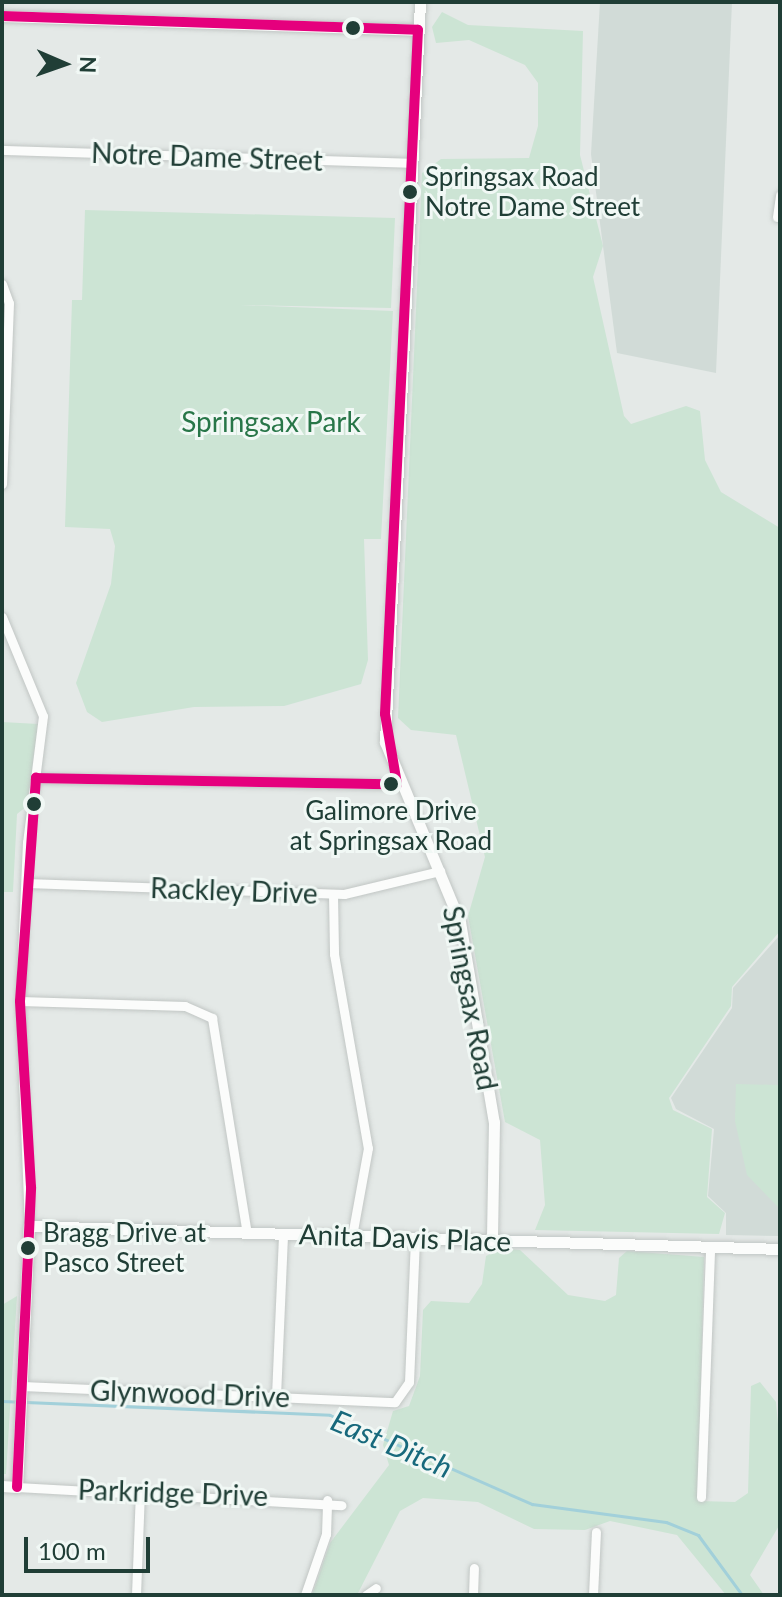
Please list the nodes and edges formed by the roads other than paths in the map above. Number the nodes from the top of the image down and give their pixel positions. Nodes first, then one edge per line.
1 (420, 2) edge
2 (2, 16) edge
3 (418, 30) junction
4 (2, 150) edge
5 (412, 163) junction
6 (780, 195) edge
7 (777, 217) dead end
8 (2, 284) edge
9 (3, 429) edge
10 (2, 484) edge
11 (2, 620) edge
12 (36, 778) junction
13 (397, 784) junction
14 (440, 871) junction
15 (26, 883) junction
16 (333, 894) junction
17 (20, 1001) junction
18 (29, 1226) junction
19 (247, 1233) junction
20 (283, 1234) junction
21 (352, 1236) junction
22 (415, 1238) junction
23 (492, 1240) junction
24 (710, 1247) junction
25 (780, 1249) edge
26 (22, 1390) junction
27 (276, 1396) junction
28 (2, 1486) edge
29 (17, 1487) junction
30 (140, 1490) junction
31 (701, 1497) dead end
32 (327, 1500) junction
33 (342, 1505) dead end
34 (596, 1532) dead end
35 (474, 1568) dead end
36 (376, 1588) dead end
37 (136, 1595) edge
38 (305, 1595) edge
39 (366, 1595) edge
40 (473, 1595) edge
41 (593, 1595) edge

1 - 3 street, Springsax Road
2 - 3 street
3 - 5 street, Springsax Road
4 - 5 street, Notre Dame Street
5 - 13 street, Springsax Road
6 - 7 street
8 - 9 street
9 - 10 street
11 - 12 street
12 - 13 street
12 - 15 street
13 - 14 street, Springsax Road
14 - 16 street, Rackley Drive
14 - 23 street, Springsax Road
15 - 16 street, Rackley Drive
15 - 17 street
16 - 21 street
17 - 18 street
17 - 19 street
18 - 19 street, Anita Davis Place
18 - 26 street
19 - 20 street, Anita Davis Place
20 - 21 street, Anita Davis Place
20 - 27 street
21 - 22 street, Anita Davis Place
22 - 23 street, Anita Davis Place
22 - 27 street, Glynwood Drive
23 - 24 street, Anita Davis Place
24 - 25 street, Anita Davis Place
24 - 31 street
26 - 27 street, Glynwood Drive
26 - 29 street
28 - 29 street, Parkridge Drive
29 - 30 street, Parkridge Drive
30 - 32 street, Parkridge Drive
30 - 37 street
32 - 33 street, Parkridge Drive
32 - 38 street
34 - 41 street
35 - 40 street
36 - 39 street

